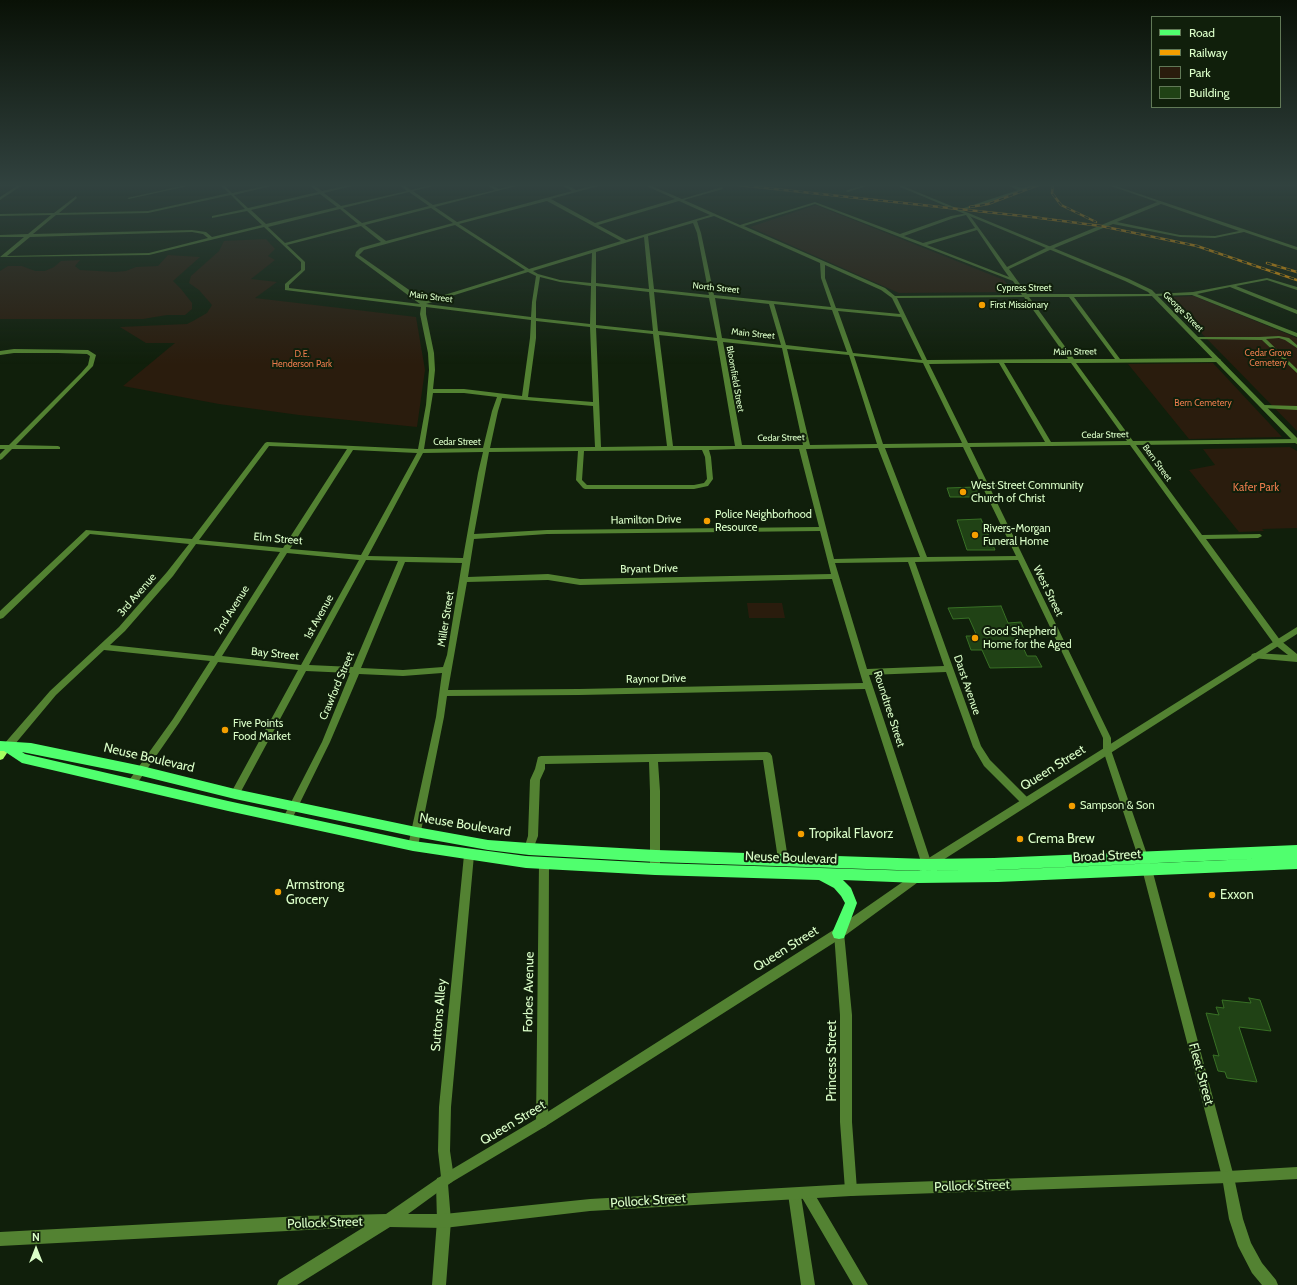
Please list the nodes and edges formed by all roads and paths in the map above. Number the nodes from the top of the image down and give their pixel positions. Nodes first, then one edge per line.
1 (18, 244) edge
2 (190, 244) edge
3 (285, 244) edge
4 (382, 244) edge
5 (487, 244) edge
6 (620, 244) edge
7 (647, 244) edge
8 (701, 244) edge
9 (781, 244) edge
10 (926, 244) edge
11 (988, 244) edge
12 (1040, 244) edge
13 (1059, 244) edge
14 (1280, 244) edge
15 (922, 245) joint
16 (1050, 248) junction
17 (1297, 250) edge
18 (594, 252) junction
19 (822, 262) junction
20 (1006, 268) junction
21 (529, 271) junction
22 (538, 276) junction
23 (1014, 280) junction
24 (594, 284) junction
25 (1231, 286) junction
26 (651, 289) junction
27 (1297, 290) edge
28 (1193, 293) junction
29 (1155, 295) junction
30 (711, 296) junction
31 (1026, 296) junction
32 (1071, 296) junction
33 (894, 297) junction
34 (771, 302) junction
35 (423, 305) junction
36 (834, 309) junction
37 (1297, 312) edge
38 (902, 316) junction
39 (533, 318) junction
40 (594, 326) junction
41 (657, 333) junction
42 (1297, 335) edge
43 (1197, 338) junction
44 (1256, 338) junction
45 (719, 340) junction
46 (784, 347) junction
47 (1297, 347) edge
48 (0, 353) edge
49 (852, 355) junction
50 (1218, 360) junction
51 (1073, 361) junction
52 (1119, 361) junction
53 (925, 362) junction
54 (1001, 362) junction
55 (1289, 364) junction
56 (1297, 364) edge
57 (1297, 372) edge
58 (431, 391) junction
59 (500, 396) junction
60 (525, 398) junction
61 (596, 404) junction
62 (1264, 408) junction
63 (1297, 408) edge
64 (1296, 442) edge
65 (1131, 443) junction
66 (267, 444) joint
67 (1049, 444) junction
68 (966, 445) junction
69 (881, 446) junction
70 (0, 447) edge
71 (11, 447) junction
72 (805, 447) junction
73 (58, 448) dead end
74 (670, 448) junction
75 (705, 448) junction
76 (738, 448) junction
77 (350, 449) junction
78 (581, 449) junction
79 (598, 449) junction
80 (421, 451) junction
81 (486, 451) junction
82 (0, 458) edge
83 (985, 486) junction
84 (1065, 488) dead end
85 (823, 528) junction
86 (1258, 536) dead end
87 (470, 537) junction
88 (1201, 537) junction
89 (194, 543) junction
90 (284, 551) junction
91 (365, 558) junction
92 (1020, 558) junction
93 (402, 560) junction
94 (911, 560) junction
95 (925, 560) junction
96 (467, 561) junction
97 (831, 561) junction
98 (835, 576) junction
99 (463, 580) junction
100 (0, 616) edge
101 (1297, 630) edge
102 (1277, 642) junction
103 (102, 647) junction
104 (1255, 656) junction
105 (215, 659) junction
106 (1297, 659) edge
107 (304, 668) junction
108 (950, 668) junction
109 (447, 670) junction
110 (356, 672) junction
111 (864, 672) junction
112 (868, 686) junction
113 (444, 692) junction
114 (2, 750) edge
115 (1107, 750) junction
116 (653, 758) junction
117 (142, 771) junction
118 (133, 782) junction
119 (235, 794) junction
120 (1026, 802) junction
121 (294, 806) junction
122 (288, 818) junction
123 (416, 832) junction
124 (413, 846) junction
125 (529, 849) junction
126 (1297, 851) edge
127 (469, 855) junction
128 (656, 856) junction
129 (783, 860) junction
130 (1145, 863) junction
131 (1297, 863) edge
132 (544, 864) junction
133 (927, 865) junction
134 (655, 869) junction
135 (821, 874) junction
136 (918, 876) junction
137 (839, 933) junction
138 (542, 1122) junction
139 (1297, 1173) edge
140 (1228, 1177) junction
141 (445, 1180) junction
142 (851, 1190) junction
143 (800, 1193) junction
144 (388, 1220) junction
145 (444, 1221) junction
146 (0, 1239) edge
147 (1267, 1284) edge
148 (284, 1285) edge
149 (439, 1285) edge
150 (808, 1285) edge
151 (861, 1285) edge

1 - 2 street
3 - 35 street, Main Street
4 - 35 street
5 - 21 street, North Street
6 - 18 street
7 - 26 street
8 - 30 street, Bloomfield Street
9 - 19 street
10 - 15 street
11 - 20 street, Bern Street
12 - 16 street, George Street
13 - 16 street
14 - 17 street
15 - 23 street
16 - 20 street
16 - 29 street, George Street
18 - 21 street
18 - 24 street
19 - 33 street
19 - 36 street
20 - 23 street, Bern Street
21 - 22 street, North Street
21 - 35 street
22 - 24 street, North Street
22 - 39 street
23 - 31 street, Bern Street
24 - 26 street, North Street
24 - 40 street
25 - 27 street, Cypress Street
25 - 28 street, Cypress Street
25 - 37 street
26 - 30 street, North Street
26 - 41 street
28 - 29 street, Cypress Street
28 - 42 street
29 - 32 street, Cypress Street
29 - 43 street, George Street
30 - 34 street, North Street
30 - 45 street, Bloomfield Street
31 - 32 street, Cypress Street
31 - 33 street, Cypress Street
31 - 51 street, Bern Street
32 - 52 street
33 - 38 street, West Street
34 - 36 street, North Street
34 - 46 street, Roundtree Street
35 - 39 street, Main Street
35 - 58 street, 1st Avenue
36 - 38 street, North Street
36 - 49 street
38 - 53 street, West Street
39 - 40 street, Main Street
39 - 60 street
40 - 41 street, Main Street
40 - 61 street
41 - 45 street, Main Street
41 - 74 street
43 - 44 street
43 - 50 street, George Street
44 - 47 street
44 - 55 street
45 - 46 street, Main Street
45 - 76 street, Bloomfield Street
46 - 49 street, Main Street
46 - 72 street, Roundtree Street
48 - 71 street
49 - 53 street, Main Street
49 - 69 street
50 - 52 street, Main Street
50 - 62 street, George Street
51 - 52 street, Main Street
51 - 54 street, Main Street
51 - 65 street, Bern Street
53 - 54 street, Main Street
53 - 68 street, West Street
54 - 67 street
55 - 56 street
55 - 57 street
58 - 59 street
58 - 80 street, 1st Avenue
59 - 60 street
59 - 81 street, Miller Street
60 - 61 street
61 - 79 street
62 - 63 street
62 - 64 street, George Street
64 - 65 street, Cedar Street
65 - 67 street, Cedar Street
65 - 88 street, Bern Street
66 - 77 street, Cedar Street
66 - 89 street, 3rd Avenue
67 - 68 street, Cedar Street
68 - 69 street, Cedar Street
68 - 83 street, West Street
69 - 72 street, Cedar Street
69 - 95 street
70 - 71 street
71 - 73 street
71 - 82 street
72 - 76 street, Cedar Street
72 - 85 street, Roundtree Street
74 - 75 street, Cedar Street
74 - 79 street, Cedar Street
75 - 76 street, Cedar Street
75 - 78 street
77 - 80 street, Cedar Street
77 - 90 street, 2nd Avenue
78 - 79 street, Cedar Street
78 - 81 street, Cedar Street
80 - 81 street, Cedar Street
80 - 91 street, 1st Avenue
81 - 87 street, Miller Street
83 - 84 street
83 - 92 street, West Street
85 - 87 street, Hamilton Drive
85 - 97 street, Roundtree Street
86 - 88 street
87 - 96 street, Miller Street
88 - 102 street, Bern Street
89 - 90 street, Elm Street
89 - 100 street, Elm Street
89 - 103 street, 3rd Avenue
90 - 91 street, Elm Street
90 - 105 street, 2nd Avenue
91 - 93 street, Elm Street
91 - 107 street, 1st Avenue
92 - 95 street
92 - 115 street, West Street
93 - 96 street, Elm Street
93 - 110 street, Crawford Street
94 - 95 street
94 - 97 street
94 - 108 street, Darst Avenue
96 - 99 street, Miller Street
97 - 98 street, Roundtree Street
98 - 99 street, Bryant Drive
98 - 111 street, Roundtree Street
99 - 109 street, Miller Street
101 - 102 street, Queen Street
102 - 104 street, Queen Street
102 - 106 street, Bern Street
103 - 105 street, Bay Street
103 - 114 street, 3rd Avenue
104 - 106 street
104 - 115 street, Queen Street
105 - 107 street, Bay Street
105 - 117 street, 2nd Avenue
107 - 110 street, Bay Street
107 - 119 street, 1st Avenue
108 - 111 street
108 - 120 street, Darst Avenue
109 - 110 street, Bay Street
109 - 113 street, Miller Street
110 - 121 street, Crawford Street
111 - 112 street, Roundtree Street
112 - 113 street, Raynor Drive
112 - 133 street, Roundtree Street
113 - 123 street, Miller Street
114 - 117 main road, Neuse Boulevard
114 - 118 main road, Neuse Boulevard
115 - 120 street, Queen Street
115 - 130 street, West Street
116 - 125 street
116 - 128 street
116 - 129 street
117 - 118 street, 2nd Avenue
117 - 119 main road, Neuse Boulevard
118 - 122 main road, Neuse Boulevard
119 - 121 main road, Neuse Boulevard
120 - 133 street, Queen Street
121 - 122 street, Crawford Street
121 - 123 main road, Neuse Boulevard
122 - 124 main road, Neuse Boulevard
123 - 124 street, Miller Street
123 - 125 main road, Neuse Boulevard
124 - 127 main road, Neuse Boulevard
125 - 128 main road, Neuse Boulevard
126 - 130 main road, Broad Street
127 - 132 main road, Neuse Boulevard
127 - 141 street, Suttons Alley
128 - 129 main road, Neuse Boulevard
128 - 134 street
129 - 133 main road, Neuse Boulevard
130 - 131 main road, Broad Street
130 - 133 main road, Broad Street
130 - 136 main road, Broad Street
130 - 140 street, Fleet Street
132 - 134 main road, Neuse Boulevard
132 - 138 street, Forbes Avenue
133 - 136 street, Queen Street
134 - 135 main road, Neuse Boulevard
135 - 136 main road, Neuse Boulevard
135 - 137 main road
136 - 137 street, Queen Street
137 - 138 street, Queen Street
137 - 142 street, Princess Street
138 - 141 street, Queen Street
139 - 140 street, Pollock Street
140 - 142 street, Pollock Street
140 - 147 street, Fleet Street
141 - 144 street, Queen Street
141 - 145 street, Suttons Alley
142 - 143 street, Pollock Street
143 - 145 street, Pollock Street
143 - 150 street
143 - 151 street
144 - 145 street, Pollock Street
144 - 146 street, Pollock Street
144 - 148 street, Queen Street
145 - 149 street, Suttons Alley

